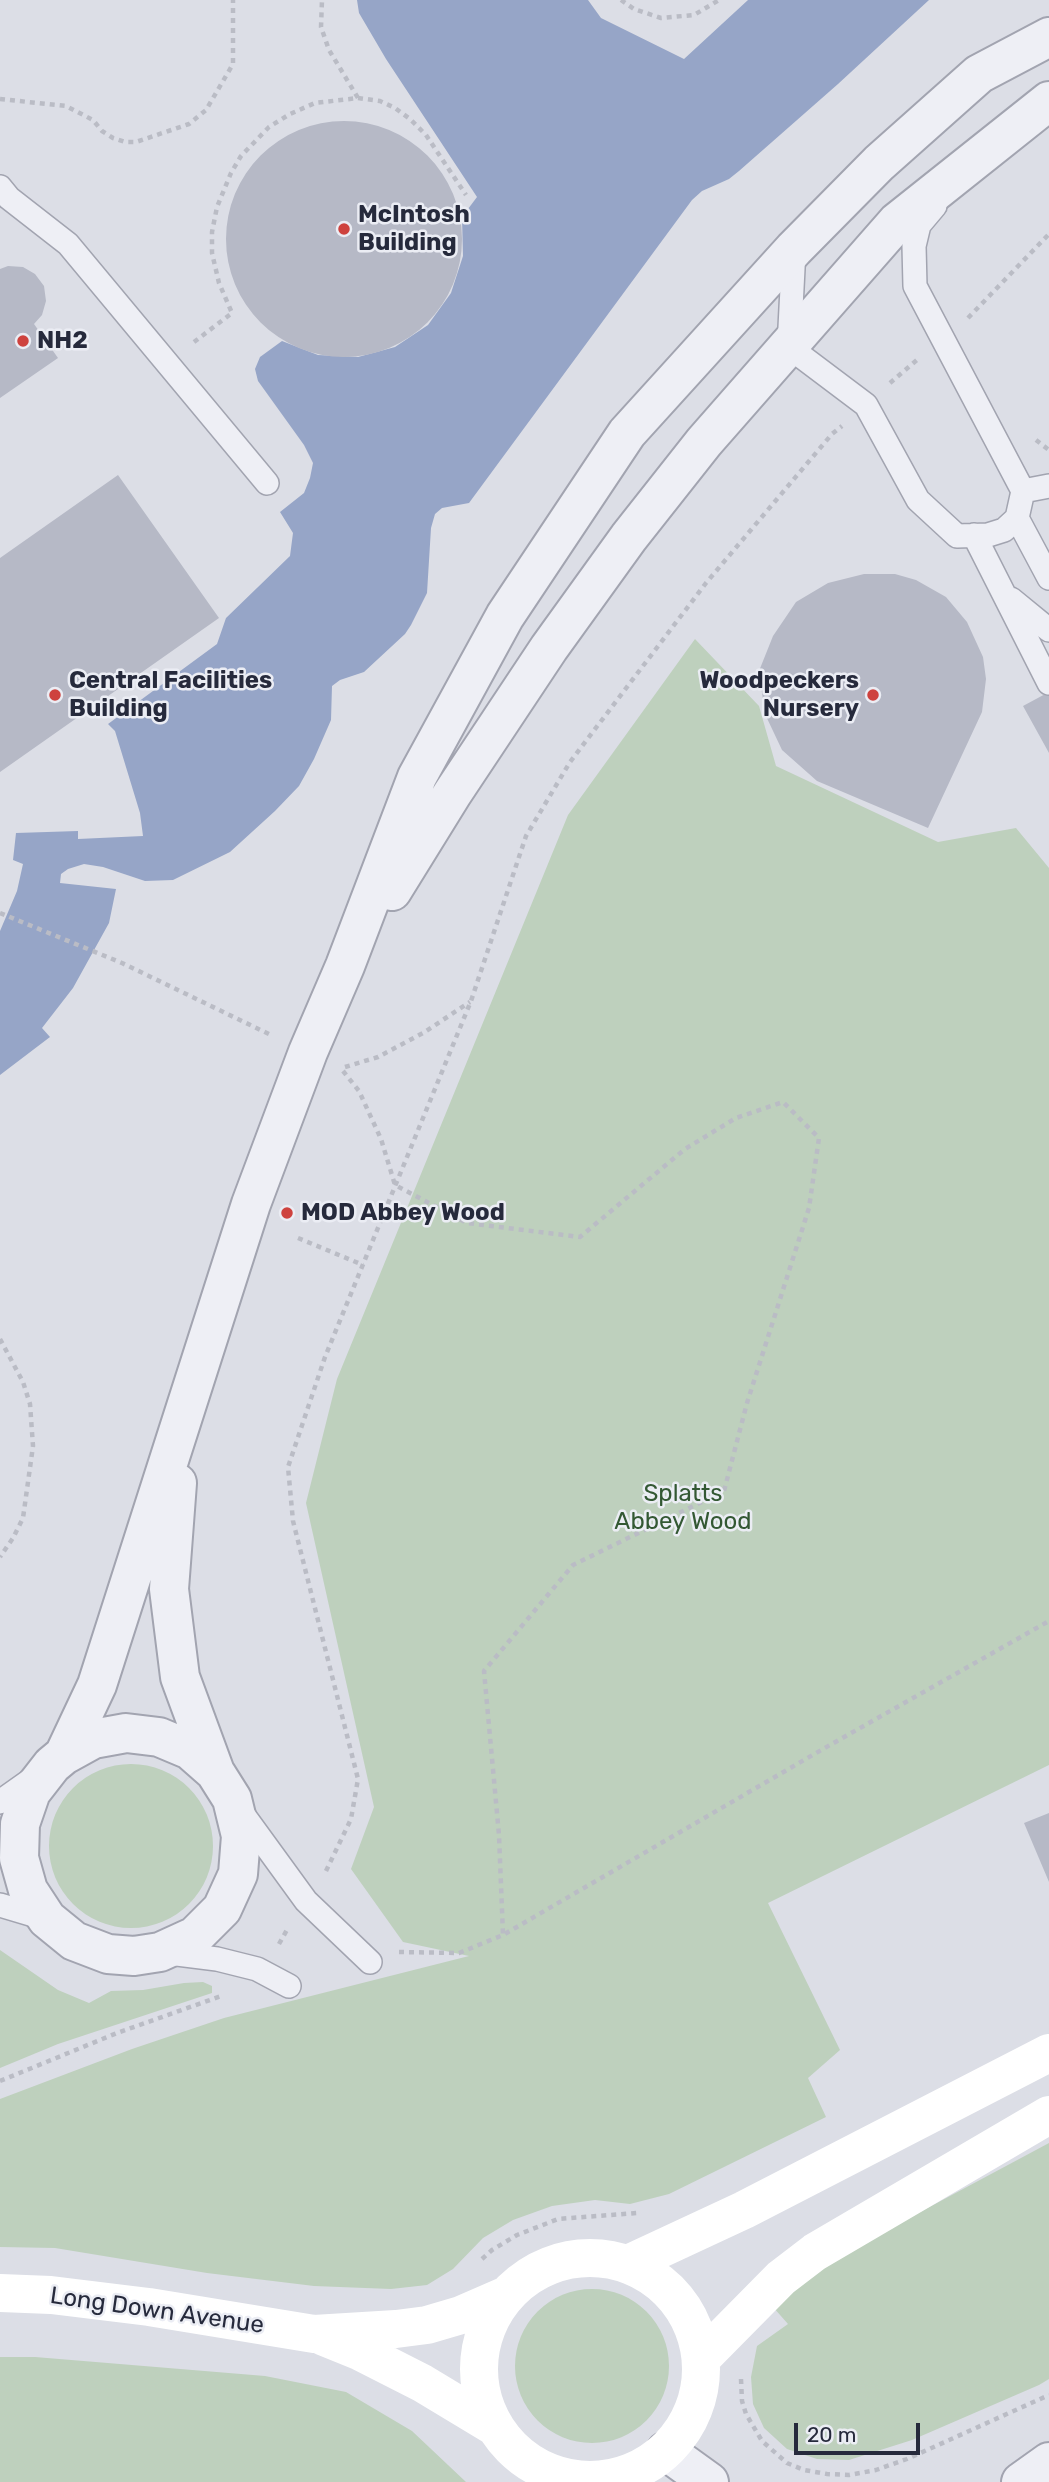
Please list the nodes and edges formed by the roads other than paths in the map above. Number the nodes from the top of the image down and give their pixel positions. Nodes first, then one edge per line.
1 (1049, 15) edge
2 (1049, 37) edge
3 (979, 74) junction
4 (1049, 101) edge
5 (945, 184) junction
6 (0, 187) edge
7 (794, 249) junction
8 (789, 347) junction
9 (267, 483) dead end
10 (1049, 486) edge
11 (1023, 491) junction
12 (1017, 518) junction
13 (974, 535) junction
14 (1049, 578) edge
15 (1003, 593) junction
16 (1049, 630) edge
17 (1049, 683) edge
18 (345, 966) junction
19 (182, 1421) junction
20 (58, 1760) junction
21 (223, 1786) junction
22 (0, 1802) edge
23 (0, 1905) edge
24 (47, 1919) junction
25 (160, 1952) junction
26 (370, 1962) road end
27 (289, 1986) dead end
28 (1049, 2053) edge
29 (1049, 2115) edge
30 (628, 2264) junction
31 (0, 2293) edge
32 (507, 2295) junction
33 (314, 2333) junction
34 (701, 2359) junction
35 (495, 2427) junction
36 (666, 2451) junction
37 (1049, 2462) edge
38 (709, 2482) edge
39 (1021, 2482) edge

1 - 3 street
2 - 3 street
3 - 7 street
4 - 5 street
5 - 8 street
5 - 11 lane
6 - 9 lane
7 - 8 lane
7 - 18 street
8 - 13 lane
8 - 18 street
10 - 11 lane
11 - 12 lane
12 - 13 lane
12 - 14 lane
13 - 15 lane
15 - 16 lane
15 - 17 lane
18 - 19 street
19 - 20 street
19 - 21 street
20 - 21 street
20 - 22 lane
20 - 24 street
21 - 25 street
21 - 26 lane
23 - 24 lane
24 - 25 street
25 - 27 lane
28 - 30 street
29 - 34 street
30 - 32 street
30 - 34 street
31 - 33 street, Long Down Avenue
32 - 33 street, Long Down Avenue
32 - 35 street
33 - 35 street, Long Down Avenue
34 - 36 street
35 - 36 street
36 - 38 street
37 - 39 street

